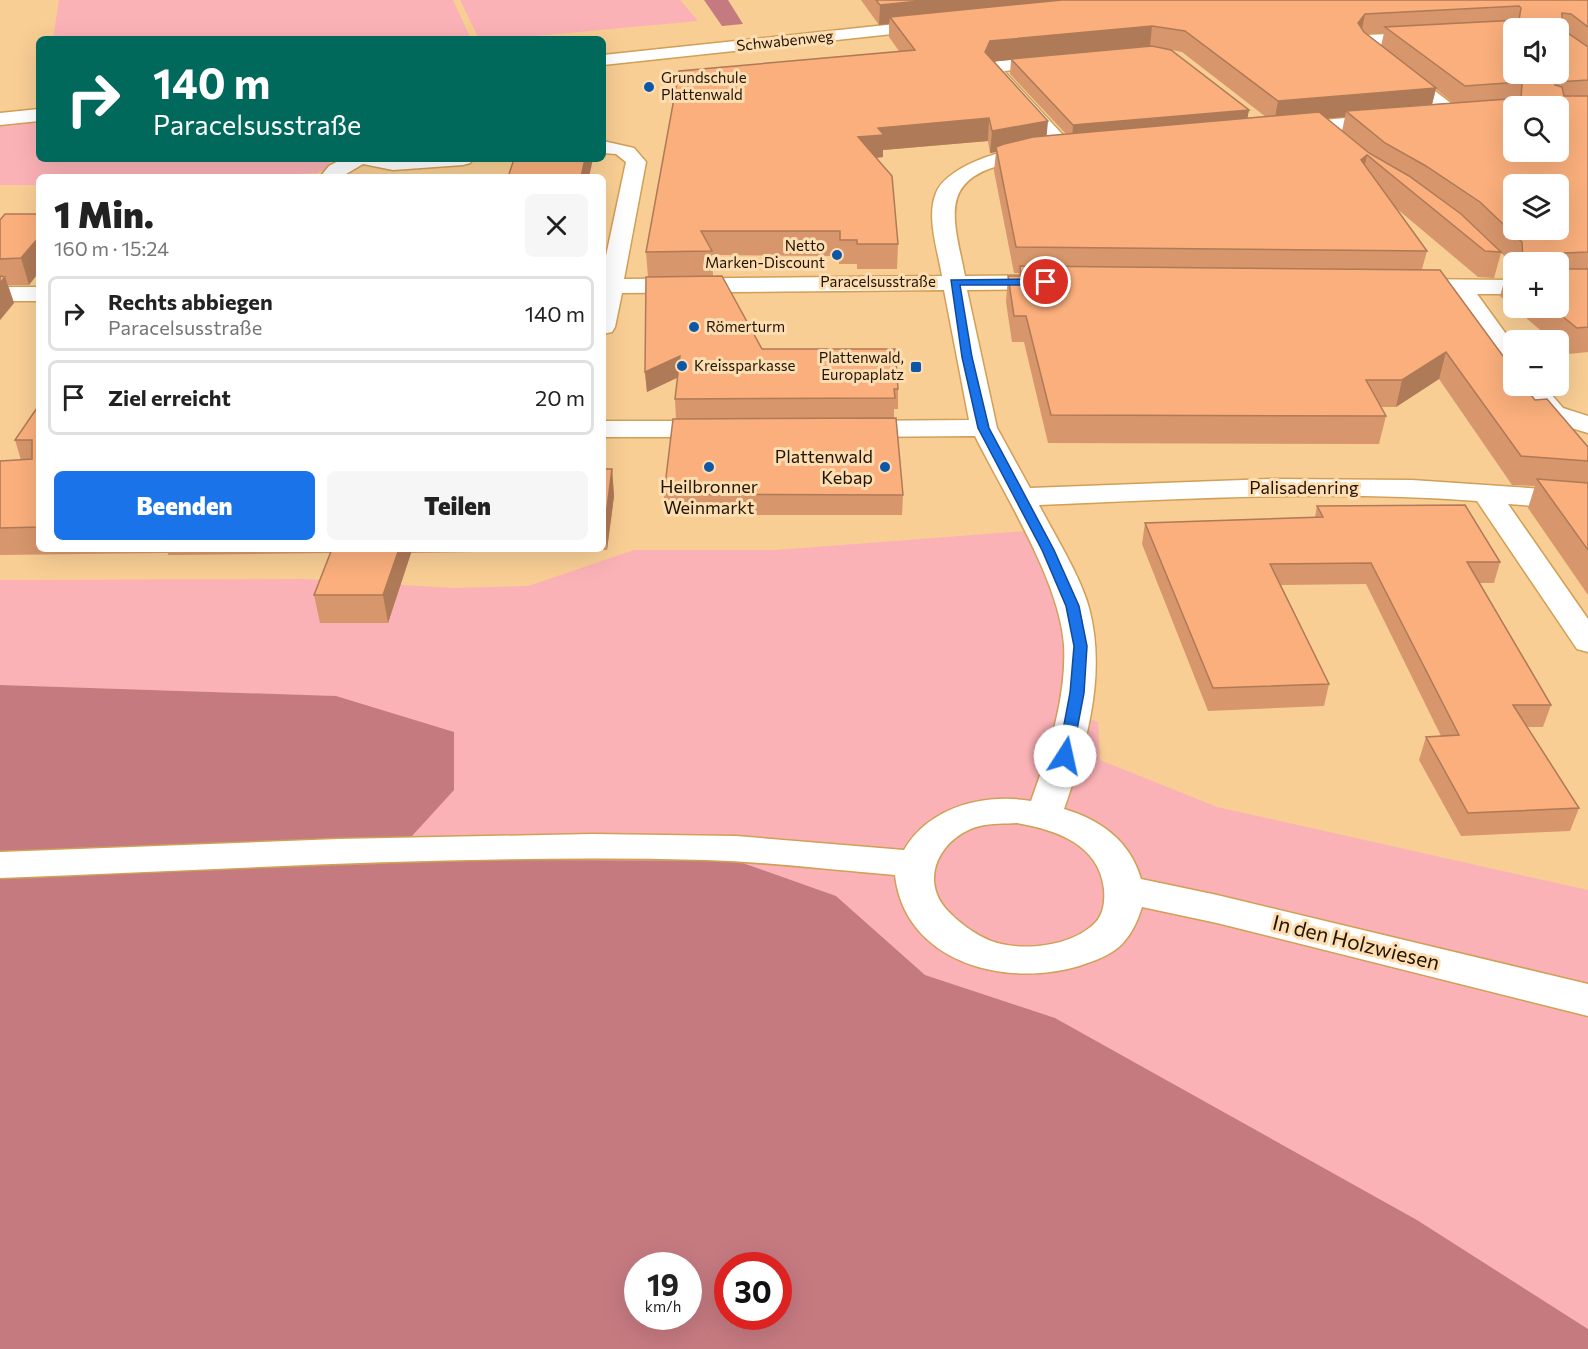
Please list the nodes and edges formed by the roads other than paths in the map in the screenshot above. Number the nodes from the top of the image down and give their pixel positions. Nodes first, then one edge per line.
1 (945, 24) edge
2 (1503, 34) edge
3 (606, 60) edge
4 (1069, 60) edge
5 (36, 115) edge
6 (0, 119) edge
7 (1320, 127) junction
8 (1269, 131) edge
9 (1337, 142) edge
10 (606, 148) edge
11 (1090, 148) edge
12 (1066, 150) junction
13 (351, 162) edge
14 (383, 162) edge
15 (421, 162) edge
16 (333, 174) edge
17 (1497, 265) edge
18 (1503, 271) edge
19 (954, 282) junction
20 (1080, 282) edge
21 (607, 285) edge
22 (1380, 285) edge
23 (1460, 287) junction
24 (1503, 287) edge
25 (0, 294) edge
26 (36, 294) edge
27 (1503, 348) edge
28 (1539, 396) edge
29 (1588, 425) edge
30 (984, 428) junction
31 (606, 429) edge
32 (734, 429) edge
33 (829, 429) edge
34 (1486, 493) junction
35 (1020, 497) junction
36 (1588, 501) edge
37 (1588, 642) edge
38 (1044, 815) junction
39 (915, 864) junction
40 (0, 865) edge
41 (1123, 889) junction
42 (1588, 1000) edge

1 - 3 street, Schwabenweg
2 - 7 street
4 - 12 street
5 - 6 street
7 - 8 street
7 - 9 street
10 - 21 street
11 - 12 street
12 - 19 street
13 - 16 street
14 - 15 street
17 - 18 street
19 - 20 street, Paracelsusstraße
19 - 21 street, Paracelsusstraße
19 - 30 street
22 - 23 street
23 - 24 street
23 - 27 street
25 - 26 street
28 - 29 street
30 - 33 street
30 - 35 street
31 - 32 street
34 - 35 street, Palisadenring
34 - 36 street, Palisadenring
34 - 37 street
35 - 38 street
38 - 39 street
38 - 41 street
39 - 40 street
39 - 41 street
41 - 42 street, In den Holzwiesen

